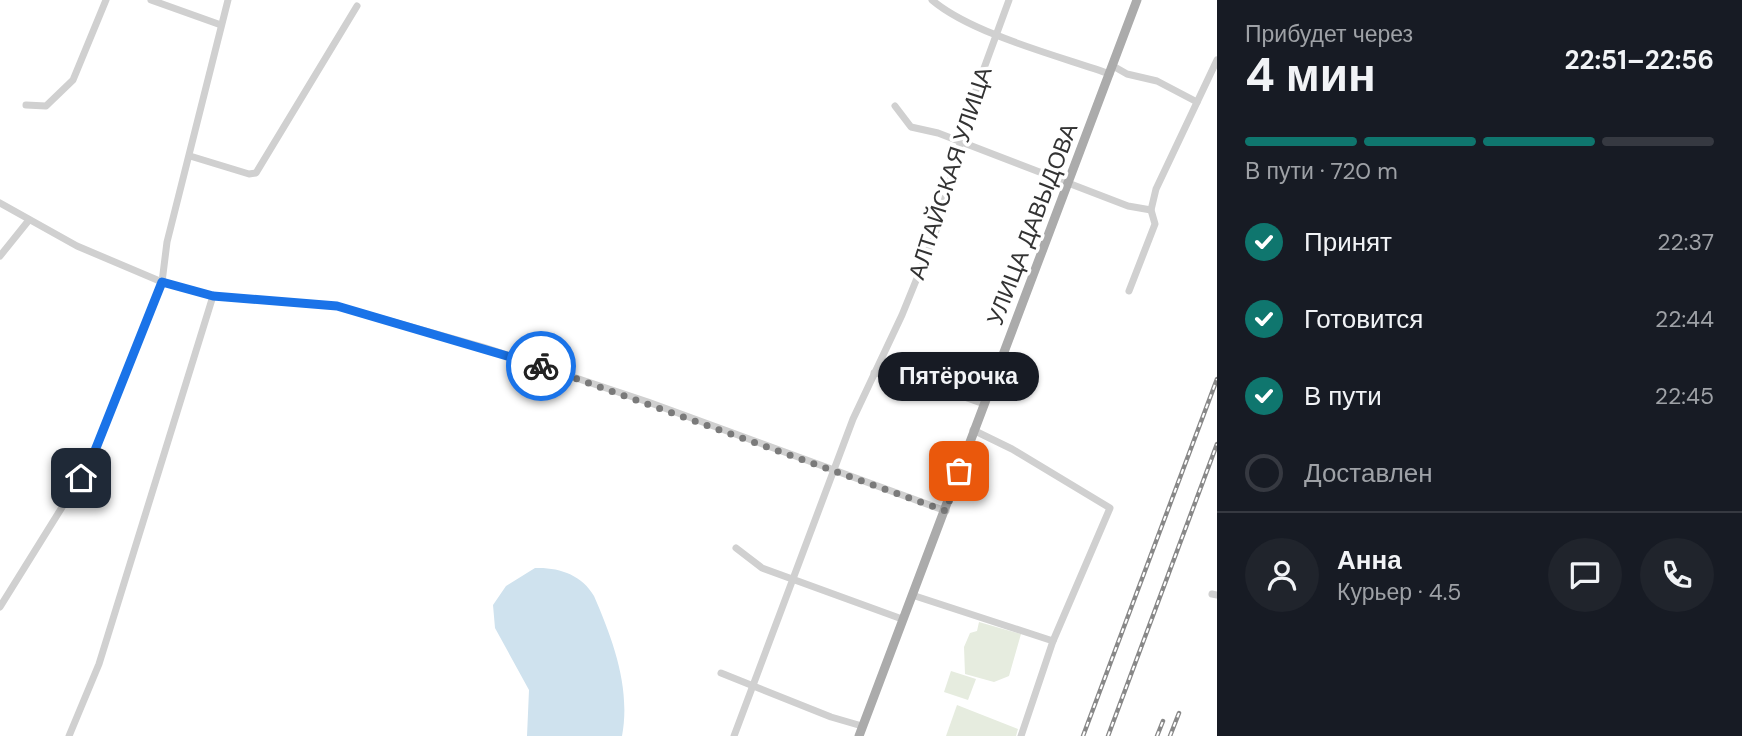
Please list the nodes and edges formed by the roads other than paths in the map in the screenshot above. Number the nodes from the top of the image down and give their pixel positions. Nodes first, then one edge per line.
1 (106, 0) edge
2 (151, 0) edge
3 (228, 0) edge
4 (932, 0) edge
5 (1009, 0) edge
6 (1137, 0) edge
7 (360, 2) edge
8 (220, 24) junction
9 (997, 33) junction
10 (1217, 60) edge
11 (1111, 70) junction
12 (1197, 102) junction
13 (26, 105) dead end
14 (895, 106) dead end
15 (962, 142) junction
16 (190, 156) junction
17 (1068, 183) junction
18 (0, 203) edge
19 (1151, 210) junction
20 (29, 220) junction
21 (0, 256) edge
22 (162, 282) junction
23 (1129, 291) dead end
24 (213, 296) junction
25 (874, 373) junction
26 (984, 404) junction
27 (973, 430) junction
28 (835, 470) junction
29 (946, 511) junction
30 (736, 548) dead end
31 (793, 579) junction
32 (912, 595) junction
33 (0, 607) edge
34 (902, 619) junction
35 (1054, 641) junction
36 (721, 673) dead end
37 (753, 686) junction
38 (860, 731) edge
39 (69, 736) edge
40 (734, 736) edge
41 (1021, 736) edge

1 - 13 street
2 - 8 street
3 - 8 street
4 - 9 street
5 - 9 street, АЛТАЙСКАЯ УЛИЦА
6 - 11 main road, УЛИЦА ДАВЫДОВА
7 - 16 street
8 - 16 street
9 - 11 street
9 - 15 street, АЛТАЙСКАЯ УЛИЦА
10 - 12 street
11 - 12 street
11 - 17 main road, УЛИЦА ДАВЫДОВА
12 - 19 street
14 - 15 street
15 - 17 street
15 - 25 street, АЛТАЙСКАЯ УЛИЦА
16 - 22 street
17 - 19 street
17 - 26 main road, УЛИЦА ДАВЫДОВА
18 - 20 street
19 - 23 street
20 - 21 street
20 - 22 street
22 - 24 street
22 - 33 street
24 - 28 street
24 - 39 street
25 - 26 street
25 - 28 street, АЛТАЙСКАЯ УЛИЦА
26 - 27 main road, УЛИЦА ДАВЫДОВА
27 - 29 main road, УЛИЦА ДАВЫДОВА
27 - 35 street
28 - 29 street
28 - 31 street, АЛТАЙСКАЯ УЛИЦА
29 - 32 main road, УЛИЦА ДАВЫДОВА
30 - 31 street
31 - 34 street
31 - 37 street, АЛТАЙСКАЯ УЛИЦА
32 - 34 main road, УЛИЦА ДАВЫДОВА
32 - 35 street
34 - 38 main road, УЛИЦА ДАВЫДОВА
35 - 41 street
36 - 37 street
37 - 38 street
37 - 40 street, АЛТАЙСКАЯ УЛИЦА

